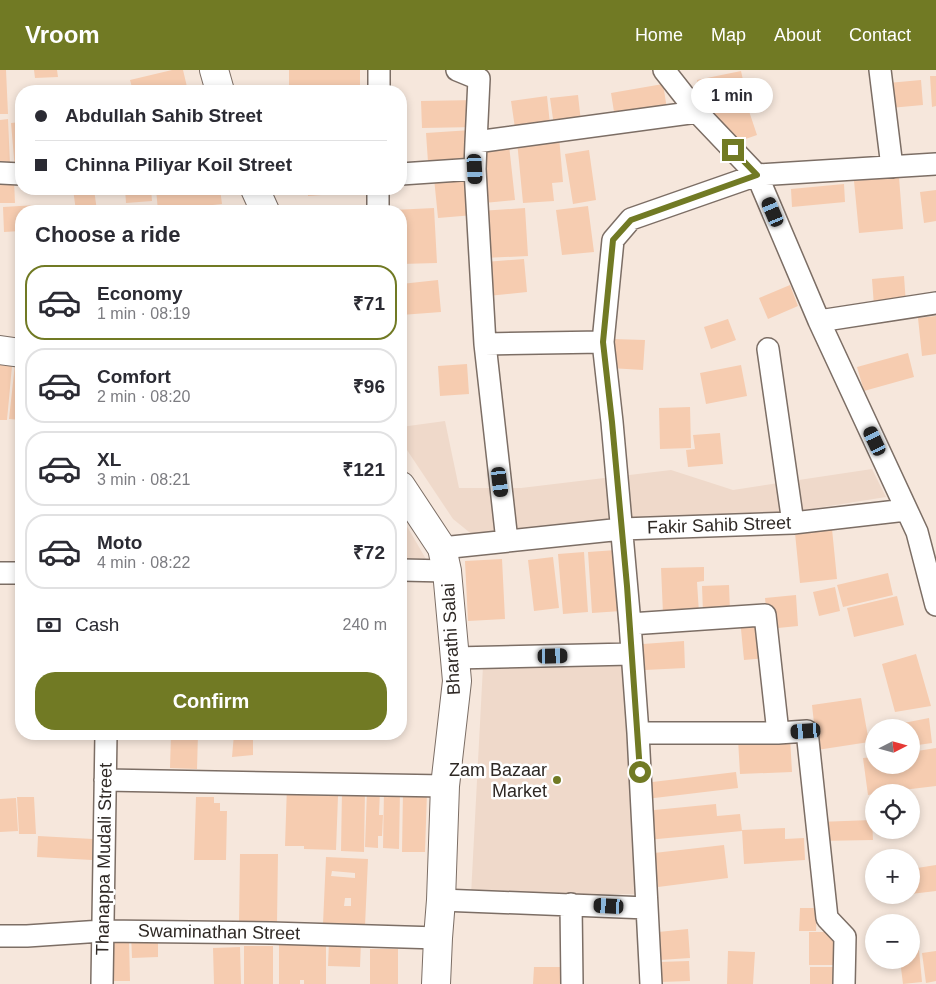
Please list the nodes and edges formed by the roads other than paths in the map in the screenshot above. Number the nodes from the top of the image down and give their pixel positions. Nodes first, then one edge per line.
1 (214, 70) edge
2 (379, 70) edge
3 (457, 70) edge
4 (880, 70) edge
5 (673, 75) edge
6 (218, 85) edge
7 (379, 85) edge
8 (697, 112) junction
9 (476, 142) junction
10 (936, 164) edge
11 (892, 167) junction
12 (475, 169) junction
13 (0, 173) edge
14 (15, 174) edge
15 (407, 174) edge
16 (757, 175) junction
17 (936, 303) edge
18 (819, 321) junction
19 (603, 342) junction
20 (485, 344) junction
21 (768, 349) dead end
22 (0, 350) edge
23 (15, 352) edge
24 (407, 496) edge
25 (906, 510) junction
26 (793, 523) junction
27 (622, 529) junction
28 (927, 531) edge
29 (507, 541) junction
30 (444, 560) junction
31 (407, 569) edge
32 (0, 573) edge
33 (15, 573) edge
34 (936, 605) edge
35 (630, 624) junction
36 (631, 654) junction
37 (454, 658) junction
38 (638, 733) junction
39 (778, 733) junction
40 (106, 740) edge
41 (105, 780) junction
42 (445, 786) junction
43 (441, 900) junction
44 (571, 904) junction
45 (647, 908) junction
46 (102, 931) junction
47 (0, 936) edge
48 (438, 938) junction
49 (102, 984) edge
50 (436, 984) edge
51 (572, 984) edge
52 (651, 984) edge
53 (844, 984) edge

1 - 6 street
2 - 7 street
3 - 9 street
4 - 11 street
5 - 8 street
8 - 9 street
8 - 16 street
9 - 12 street
10 - 11 street
11 - 16 street
12 - 15 street
12 - 20 street
13 - 14 street
16 - 18 street
16 - 19 street
17 - 18 street
18 - 25 street
19 - 20 street
19 - 27 street
20 - 29 street
21 - 26 street
22 - 23 street
24 - 30 street, Bharathi Salai
25 - 26 street, Fakir Sahib Street
25 - 28 street
26 - 27 street, Fakir Sahib Street
27 - 29 street, Fakir Sahib Street
27 - 35 street
28 - 34 street
29 - 30 street, Fakir Sahib Street
30 - 31 street, Fakir Sahib Street
30 - 37 street, Bharathi Salai
32 - 33 street
35 - 36 street
35 - 39 street
36 - 37 street
36 - 38 street
37 - 42 street, Bharathi Salai
38 - 39 street
38 - 45 street
39 - 53 street
40 - 41 street, Thanappa Mudali Street
41 - 42 street
41 - 46 street, Thanappa Mudali Street
42 - 43 street, Bharathi Salai
43 - 44 street
43 - 48 street, Bharathi Salai
44 - 45 street
44 - 51 street
45 - 52 street
46 - 47 street, Swaminathan Street
46 - 48 street, Swaminathan Street
46 - 49 street, Thanappa Mudali Street
48 - 50 street, Bharathi Salai

